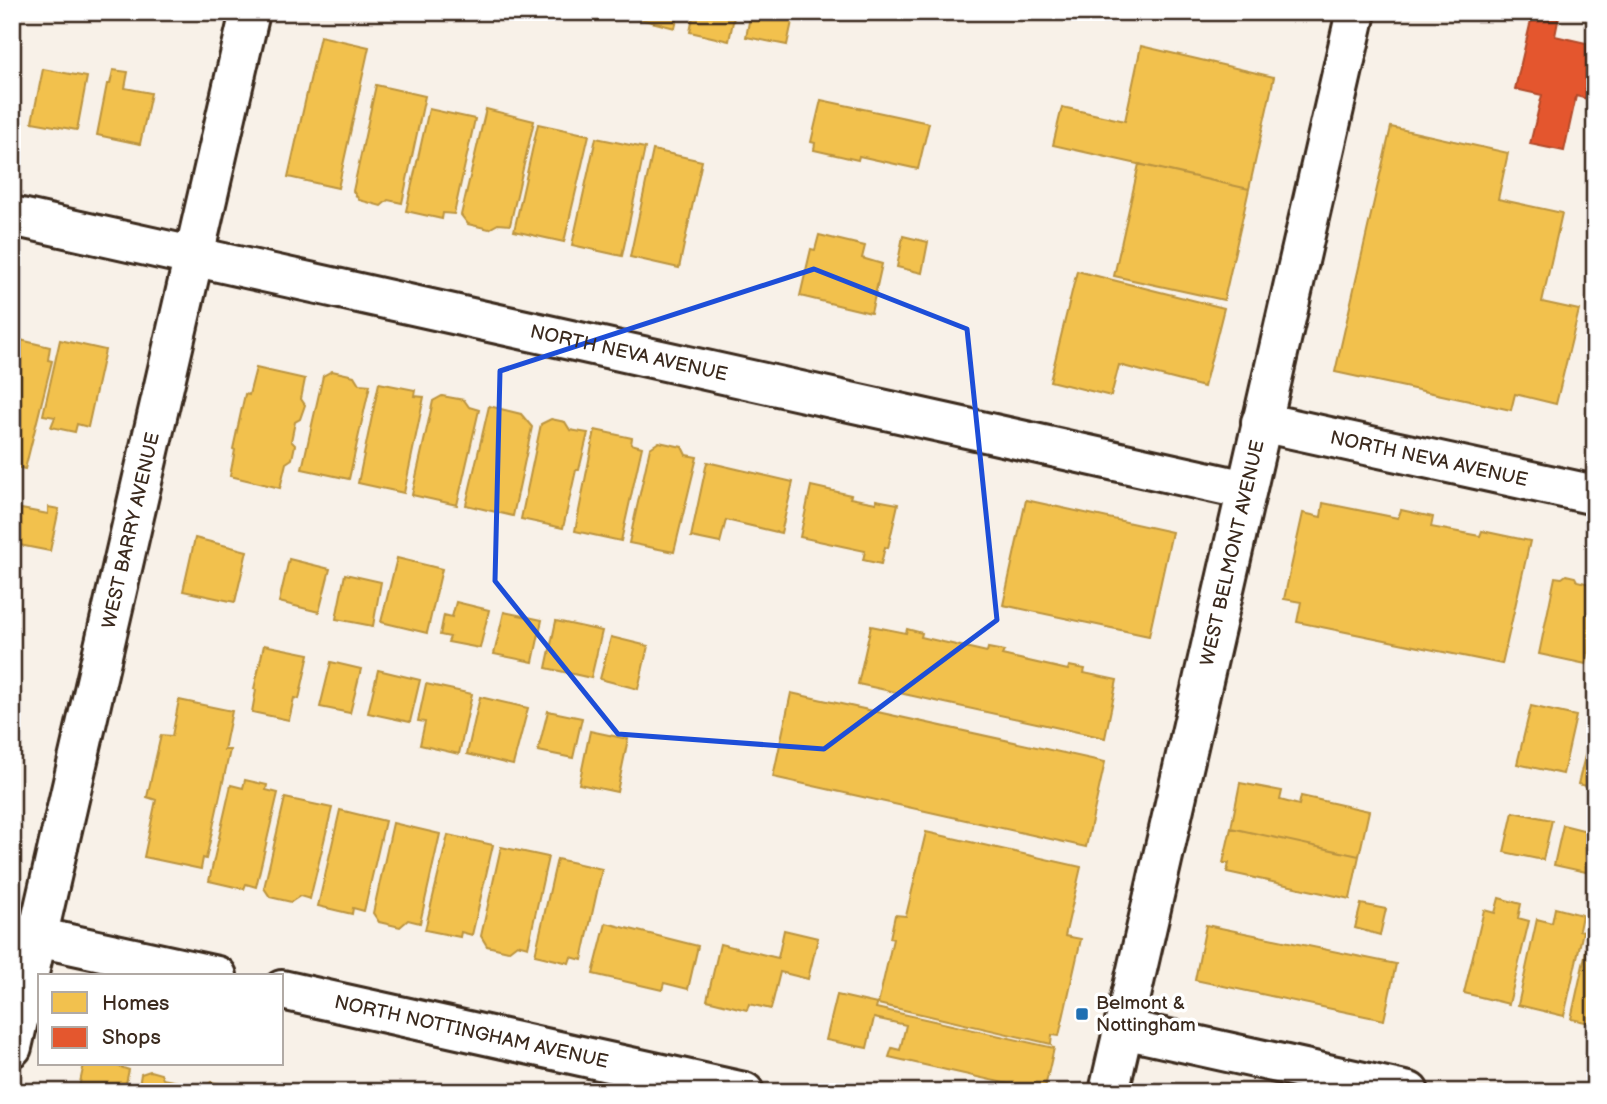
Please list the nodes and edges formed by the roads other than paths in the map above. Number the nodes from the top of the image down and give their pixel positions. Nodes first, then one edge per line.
1 (250, 12) edge
2 (1356, 12) edge
3 (12, 216) edge
4 (193, 258) junction
5 (1261, 422) junction
6 (1246, 490) junction
7 (1595, 495) edge
8 (25, 934) edge
9 (208, 974) edge
10 (284, 990) edge
11 (1123, 1029) junction
12 (12, 1047) edge
13 (744, 1092) edge
14 (1109, 1092) edge
15 (1409, 1092) edge

1 - 4 street, WEST BARRY AVENUE
2 - 5 street, WEST BELMONT AVENUE
3 - 4 street, NORTH NEVA AVENUE
4 - 6 street, NORTH NEVA AVENUE
4 - 8 street, WEST BARRY AVENUE
5 - 6 street, WEST BELMONT AVENUE
5 - 7 street, NORTH NEVA AVENUE
6 - 11 street, WEST BELMONT AVENUE
8 - 9 street
8 - 12 street, WEST BARRY AVENUE
10 - 13 street, NORTH NOTTINGHAM AVENUE
11 - 14 street, WEST BELMONT AVENUE
11 - 15 street

